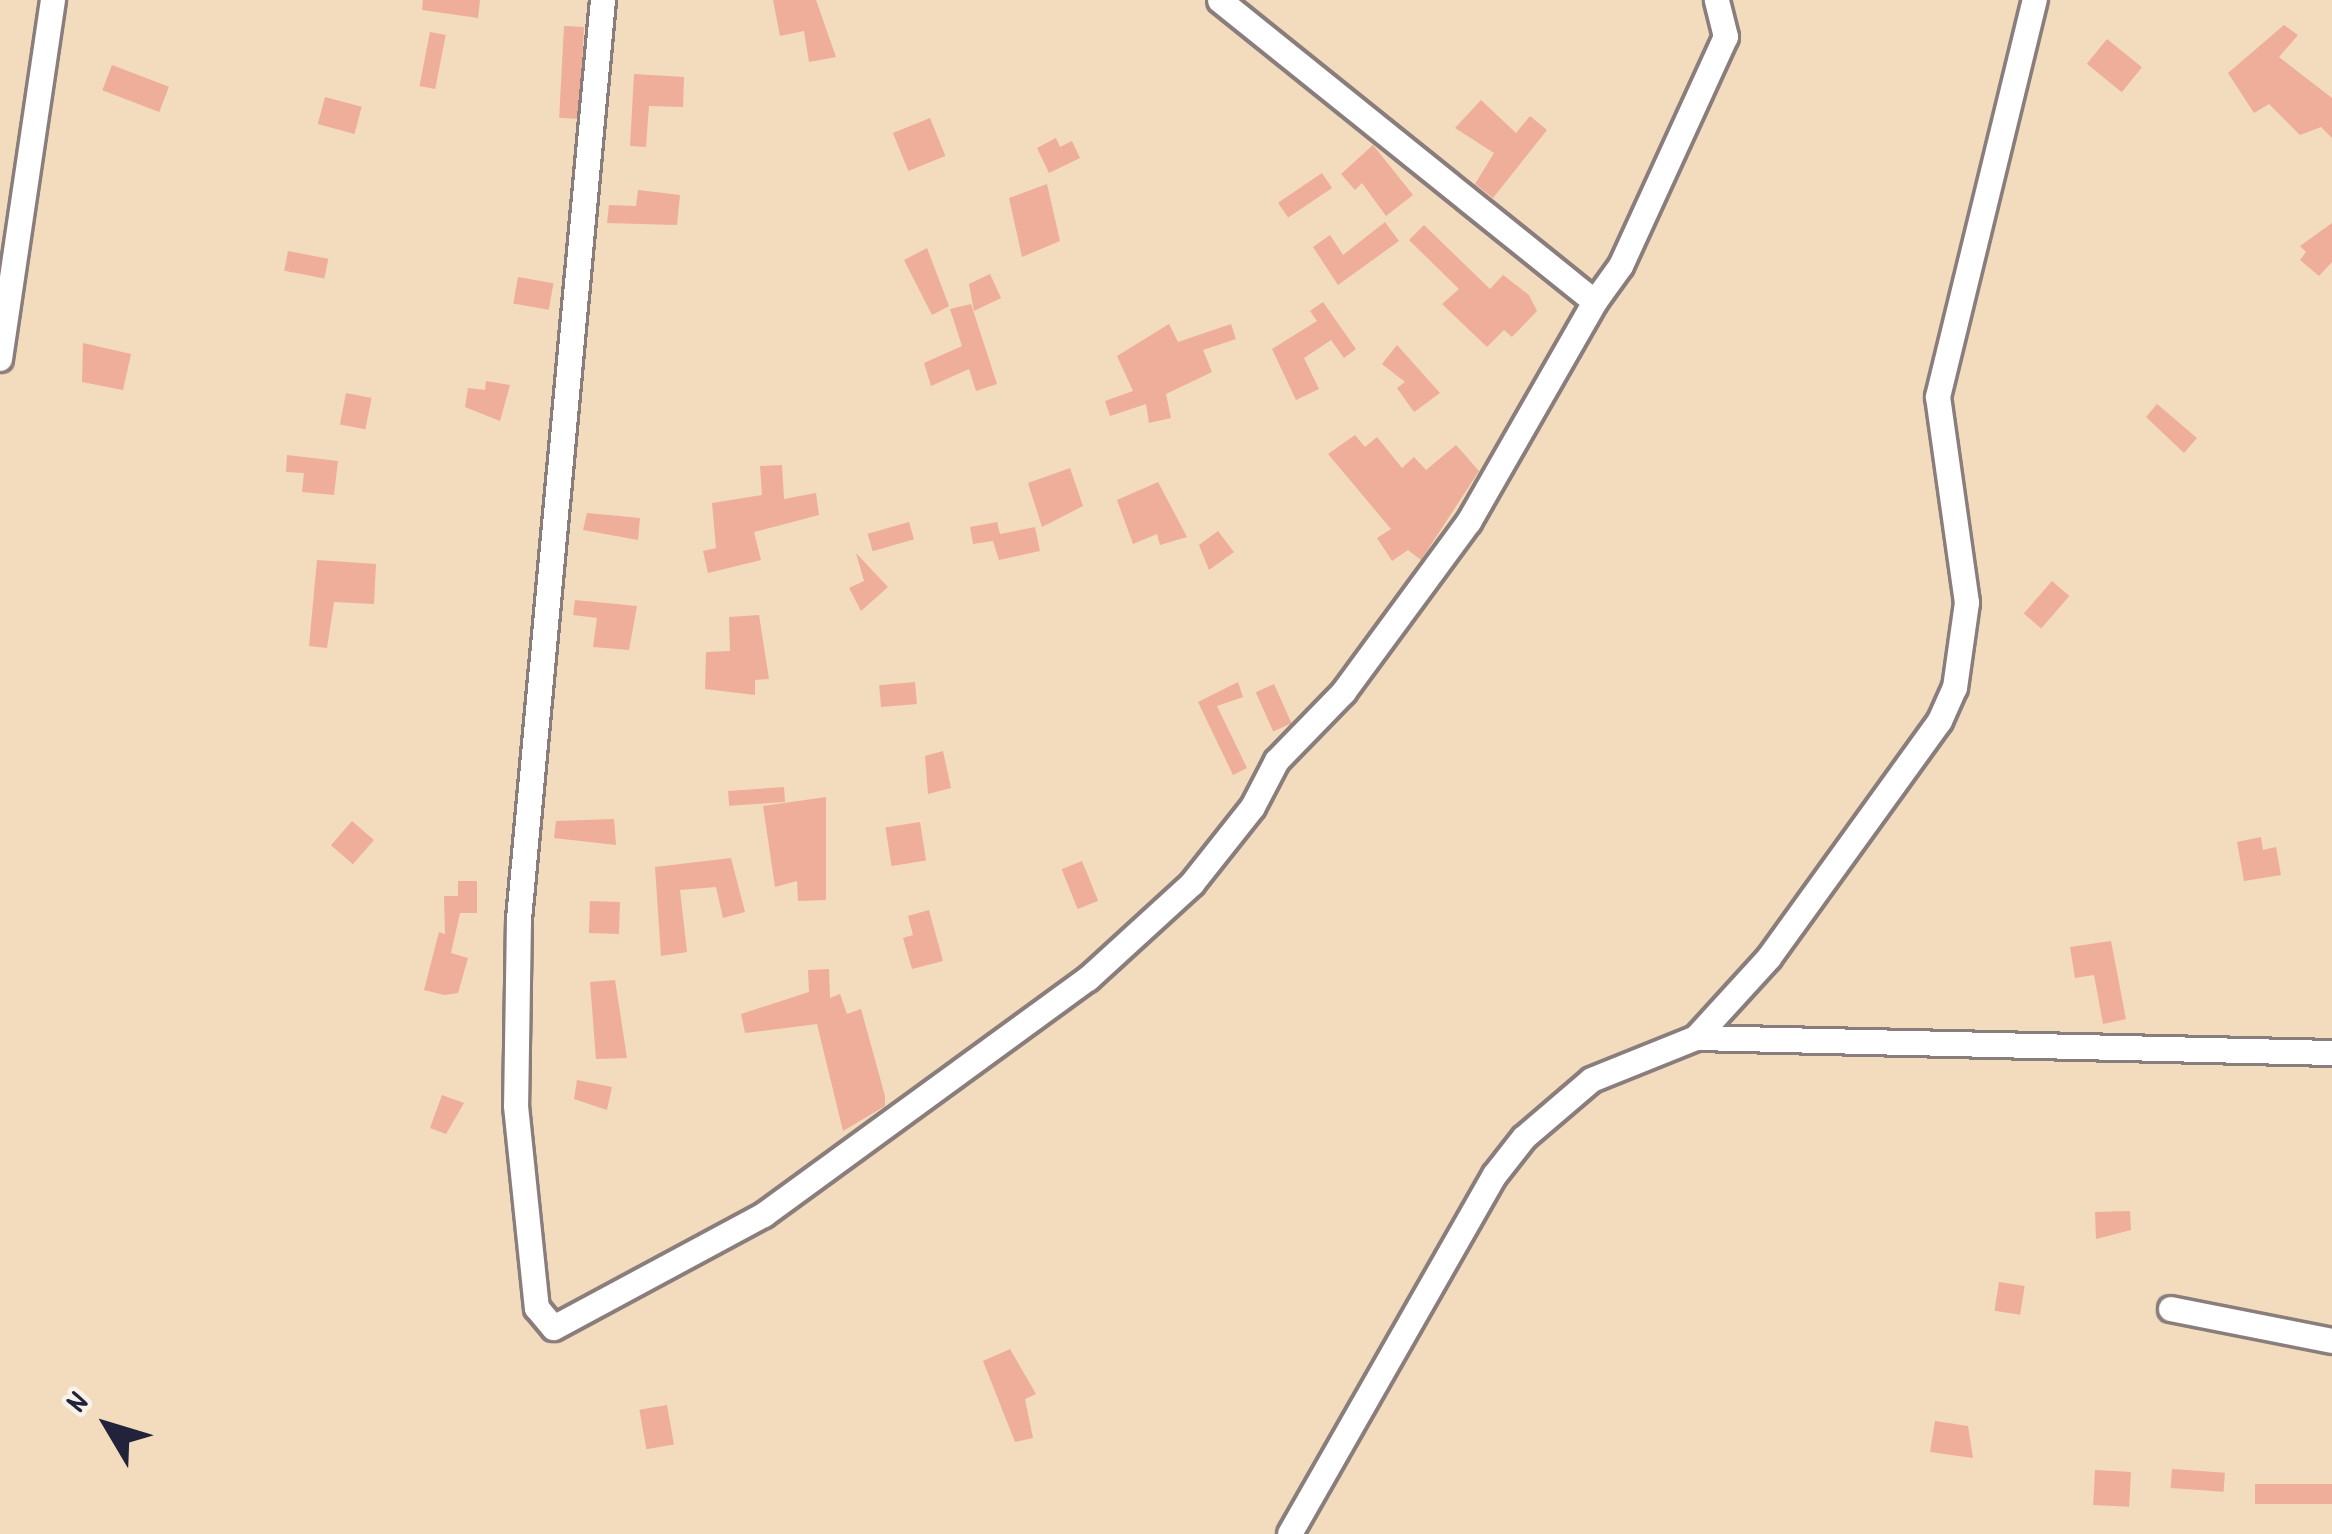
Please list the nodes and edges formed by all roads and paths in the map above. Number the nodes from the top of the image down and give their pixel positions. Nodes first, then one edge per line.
1 (53, 0) edge
2 (603, 0) edge
3 (1220, 0) edge
4 (1718, 0) edge
5 (2035, 0) edge
6 (1594, 302) junction
7 (0, 359) edge
8 (1696, 1037) junction
9 (2332, 1053) edge
10 (2171, 1309) dead end
11 (2332, 1341) edge
12 (1290, 1534) edge

1 - 7 street
2 - 6 street
3 - 6 street
4 - 6 street
5 - 8 street
8 - 9 street
8 - 12 street
10 - 11 street

